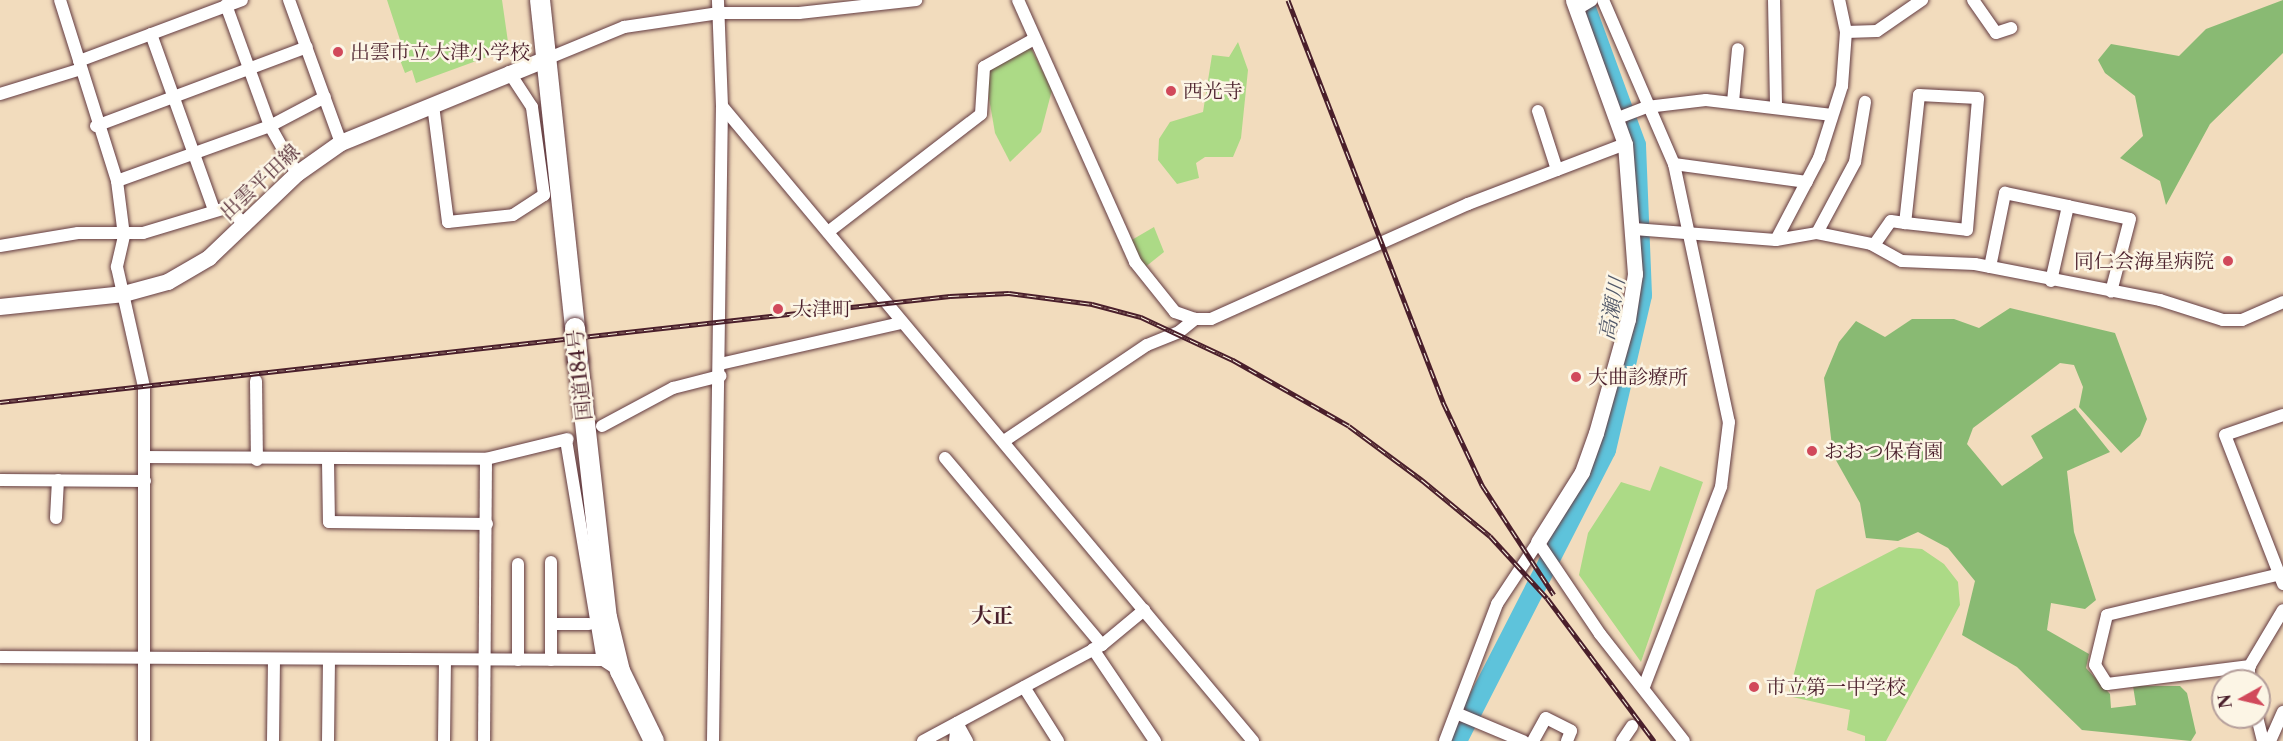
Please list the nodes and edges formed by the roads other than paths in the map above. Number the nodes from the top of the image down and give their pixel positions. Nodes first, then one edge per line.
1 (60, 0) edge
2 (242, 0) edge
3 (289, 0) edge
4 (540, 0) edge
5 (718, 0) edge
6 (916, 0) edge
7 (1018, 0) edge
8 (1592, 0) edge
9 (1603, 0) edge
10 (1774, 0) edge
11 (1839, 0) edge
12 (1922, 0) edge
13 (1973, 0) edge
14 (226, 5) junction
15 (1575, 5) edge
16 (719, 13) junction
17 (2011, 28) dead end
18 (1846, 33) junction
19 (151, 34) junction
20 (1034, 39) junction
21 (307, 47) junction
22 (1738, 49) dead end
23 (544, 60) junction
24 (78, 65) junction
25 (248, 66) junction
26 (509, 72) junction
27 (0, 94) edge
28 (172, 96) junction
29 (325, 97) junction
30 (1733, 102) junction
31 (1865, 102) dead end
32 (433, 105) junction
33 (722, 106) junction
34 (1776, 106) junction
35 (1647, 107) junction
36 (1538, 111) dead end
37 (1832, 115) junction
38 (1618, 118) junction
39 (96, 126) junction
40 (270, 126) junction
41 (341, 143) junction
42 (1625, 144) junction
43 (193, 154) junction
44 (1674, 164) junction
45 (1557, 170) junction
46 (297, 174) junction
47 (117, 181) junction
48 (1807, 182) junction
49 (2068, 206) junction
50 (214, 210) junction
51 (1905, 223) junction
52 (245, 226) junction
53 (1635, 229) junction
54 (828, 232) junction
55 (1685, 232) junction
56 (1817, 233) junction
57 (124, 236) junction
58 (1776, 240) junction
59 (0, 246) edge
60 (1874, 246) junction
61 (1990, 267) junction
62 (2050, 281) junction
63 (2111, 292) junction
64 (124, 294) junction
65 (2283, 302) edge
66 (0, 307) edge
67 (1195, 319) junction
68 (902, 323) junction
69 (720, 370) junction
70 (256, 381) dead end
71 (2282, 419) edge
72 (602, 426) dead end
73 (1004, 441) junction
74 (146, 457) junction
75 (945, 458) dead end
76 (486, 459) junction
77 (256, 460) junction
78 (328, 461) junction
79 (0, 480) edge
80 (58, 480) junction
81 (146, 481) junction
82 (56, 518) dead end
83 (486, 524) junction
84 (1538, 542) junction
85 (2277, 549) edge
86 (551, 562) dead end
87 (518, 564) dead end
88 (2281, 579) edge
89 (1144, 610) junction
90 (2283, 610) edge
91 (551, 624) junction
92 (589, 624) dead end
93 (1098, 647) junction
94 (0, 657) edge
95 (143, 657) junction
96 (274, 658) junction
97 (329, 659) junction
98 (445, 660) junction
99 (485, 660) junction
100 (518, 660) junction
101 (551, 660) junction
102 (603, 660) junction
103 (2250, 666) junction
104 (2250, 669) edge
105 (620, 671) junction
106 (1024, 687) junction
107 (1644, 687) junction
108 (2283, 712) edge
109 (1456, 713) junction
110 (957, 723) junction
111 (1632, 726) dead end
112 (1505, 737) edge
113 (144, 741) edge
114 (273, 741) edge
115 (328, 741) edge
116 (444, 741) edge
117 (484, 741) edge
118 (654, 741) edge
119 (713, 741) edge
120 (923, 741) edge
121 (955, 741) edge
122 (967, 741) edge
123 (1058, 741) edge
124 (1155, 741) edge
125 (1253, 741) edge
126 (1445, 741) edge
127 (1523, 741) edge
128 (1533, 741) edge
129 (1567, 741) edge
130 (1622, 741) edge
131 (1684, 741) edge
132 (2270, 741) edge

1 - 24 street
2 - 14 street
3 - 21 street
4 - 23 highway, 国道184号
5 - 16 street
6 - 16 street
7 - 20 street
8 - 15 street
9 - 35 street
10 - 34 street
11 - 18 street
12 - 18 street
13 - 17 street
14 - 19 street
14 - 25 street
15 - 38 street
16 - 23 street
16 - 33 street
18 - 37 street
19 - 24 street
19 - 28 street
20 - 54 street
20 - 67 street
21 - 25 street
21 - 29 street
22 - 30 street
23 - 26 main road, 出雲平田線
23 - 105 highway, 国道184号, bridge
24 - 27 street
24 - 39 street
25 - 28 street
25 - 40 street
26 - 32 main road, 出雲平田線
26 - 32 street
28 - 39 street
28 - 43 street
29 - 40 street
29 - 41 street
30 - 34 street
30 - 35 street
31 - 56 street
32 - 41 main road, 出雲平田線
33 - 54 street
33 - 69 street
34 - 37 street
35 - 38 street
35 - 44 street
36 - 45 street
37 - 48 street
38 - 42 street
39 - 47 street
40 - 43 street
40 - 46 street
41 - 46 main road, 出雲平田線
42 - 45 street
42 - 53 street
43 - 47 street
43 - 50 street
44 - 48 street
44 - 55 street
45 - 67 street
46 - 52 main road, 出雲平田線
47 - 57 street
48 - 58 street
49 - 61 street
49 - 62 street
49 - 63 street
50 - 52 street
50 - 57 street
51 - 51 street
51 - 60 street
52 - 64 main road, 出雲平田線
53 - 55 street
53 - 84 street
54 - 68 street
55 - 58 street
55 - 107 street
56 - 58 street
56 - 60 street
57 - 59 street
57 - 64 street
60 - 61 street
61 - 62 street
62 - 63 street
63 - 65 street
64 - 66 main road, 出雲平田線
64 - 74 street
67 - 73 street
68 - 69 street
68 - 73 street
69 - 72 street
69 - 119 street
70 - 77 street
71 - 85 street
73 - 89 street
74 - 77 street
74 - 81 street
75 - 93 street
76 - 78 street
76 - 83 street
76 - 102 street
77 - 78 street
78 - 83 street
79 - 80 street
80 - 81 street
80 - 82 street
81 - 95 street
83 - 99 street
84 - 107 street
84 - 109 street
85 - 88 street
86 - 91 street
87 - 100 street
88 - 103 street
89 - 93 street
89 - 125 street
90 - 103 street
91 - 92 street
91 - 101 street
93 - 106 street
93 - 124 street
94 - 95 street
95 - 96 street
95 - 113 street
96 - 97 street
96 - 114 street
97 - 98 street
97 - 115 street
98 - 99 street
98 - 116 street
99 - 100 street
99 - 117 street
100 - 101 street
101 - 102 street
102 - 105 street
103 - 104 street
105 - 118 highway, 国道184号
106 - 110 street
106 - 123 street
107 - 131 street
108 - 132 street
109 - 112 street
109 - 126 street
110 - 120 street
110 - 121 street
110 - 122 street
111 - 130 street
112 - 127 street
128 - 129 street

